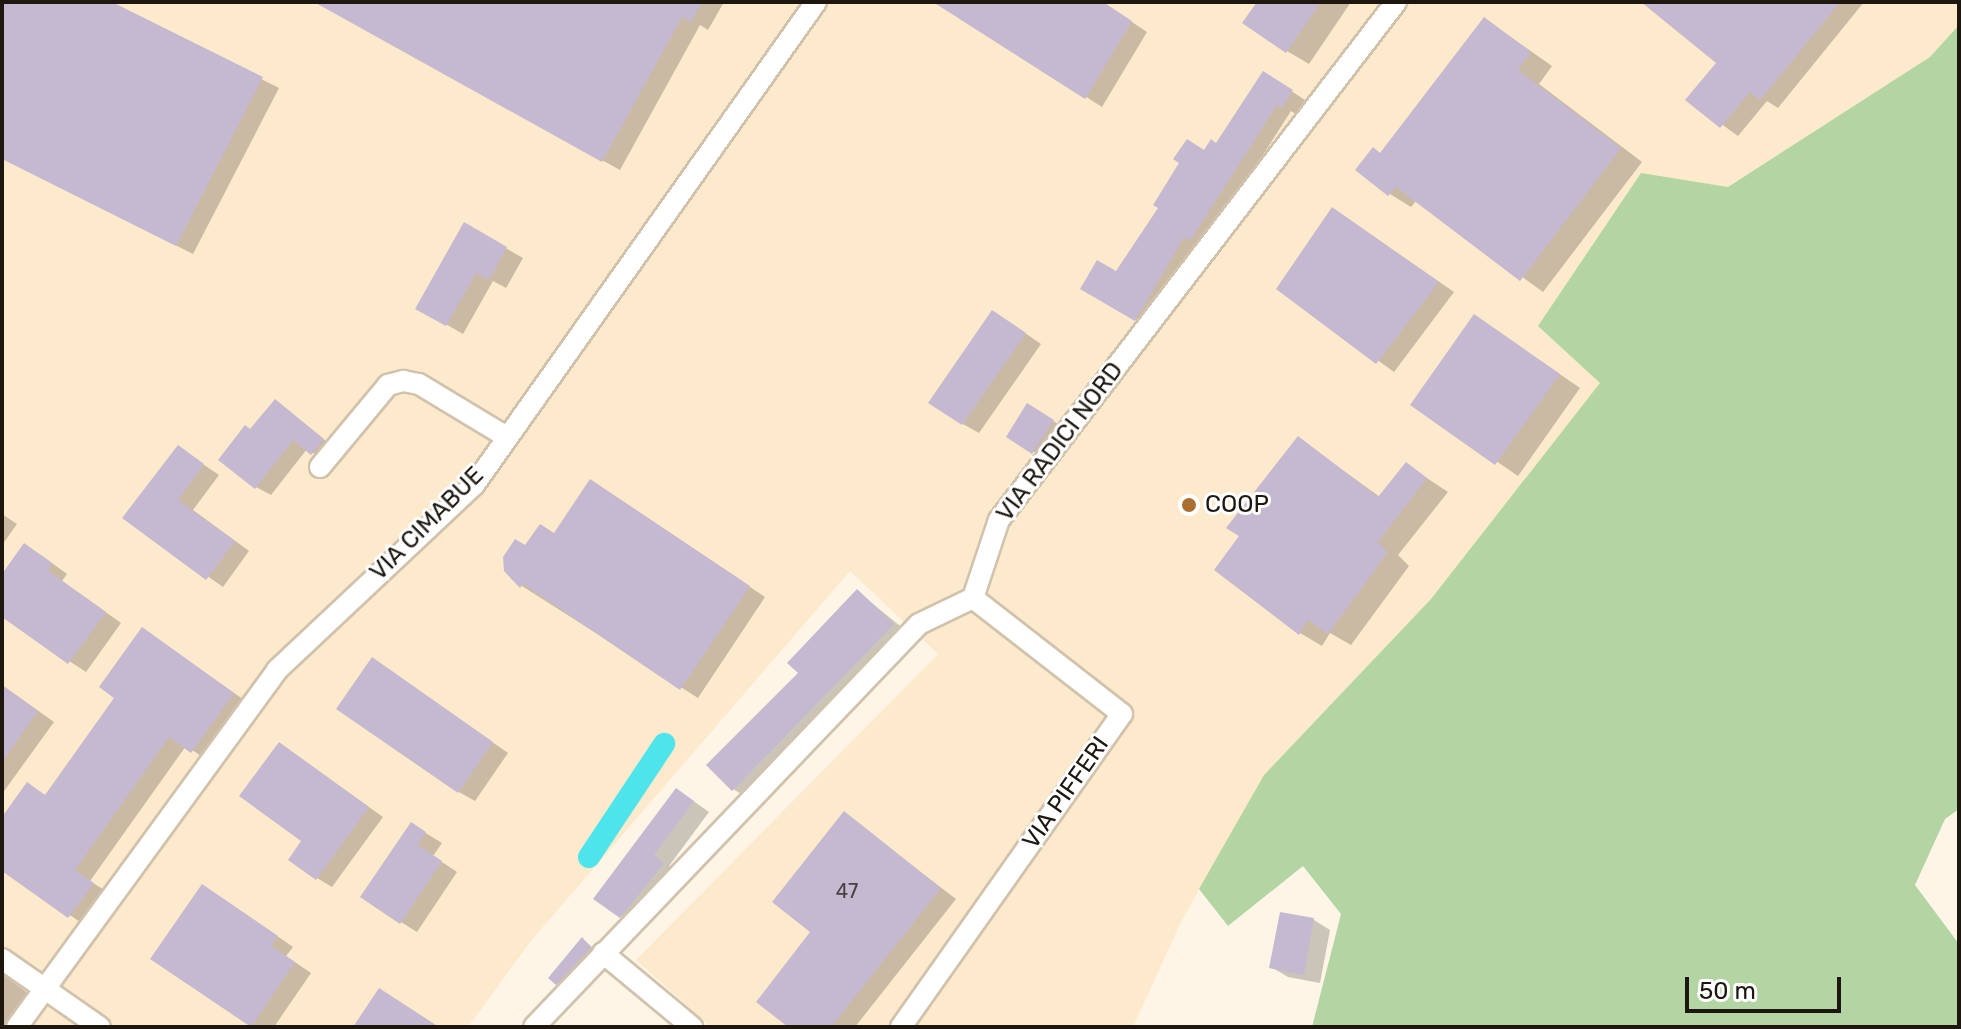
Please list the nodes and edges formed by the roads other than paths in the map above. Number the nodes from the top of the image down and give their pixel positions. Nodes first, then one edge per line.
1 (816, 2) edge
2 (1396, 2) edge
3 (507, 437) junction
4 (320, 467) dead end
5 (973, 598) junction
6 (603, 953) junction
7 (2, 959) edge
8 (45, 990) junction
9 (17, 1027) edge
10 (100, 1027) edge
11 (534, 1027) edge
12 (692, 1027) edge
13 (901, 1027) edge

1 - 3 street, VIA CIMABUE
2 - 5 street, VIA RADICI NORD
3 - 4 street
3 - 8 street, VIA CIMABUE
5 - 6 street
5 - 13 street, VIA PIFFERI
6 - 11 street
6 - 12 street
7 - 8 street
8 - 9 street, VIA CIMABUE
8 - 10 street

